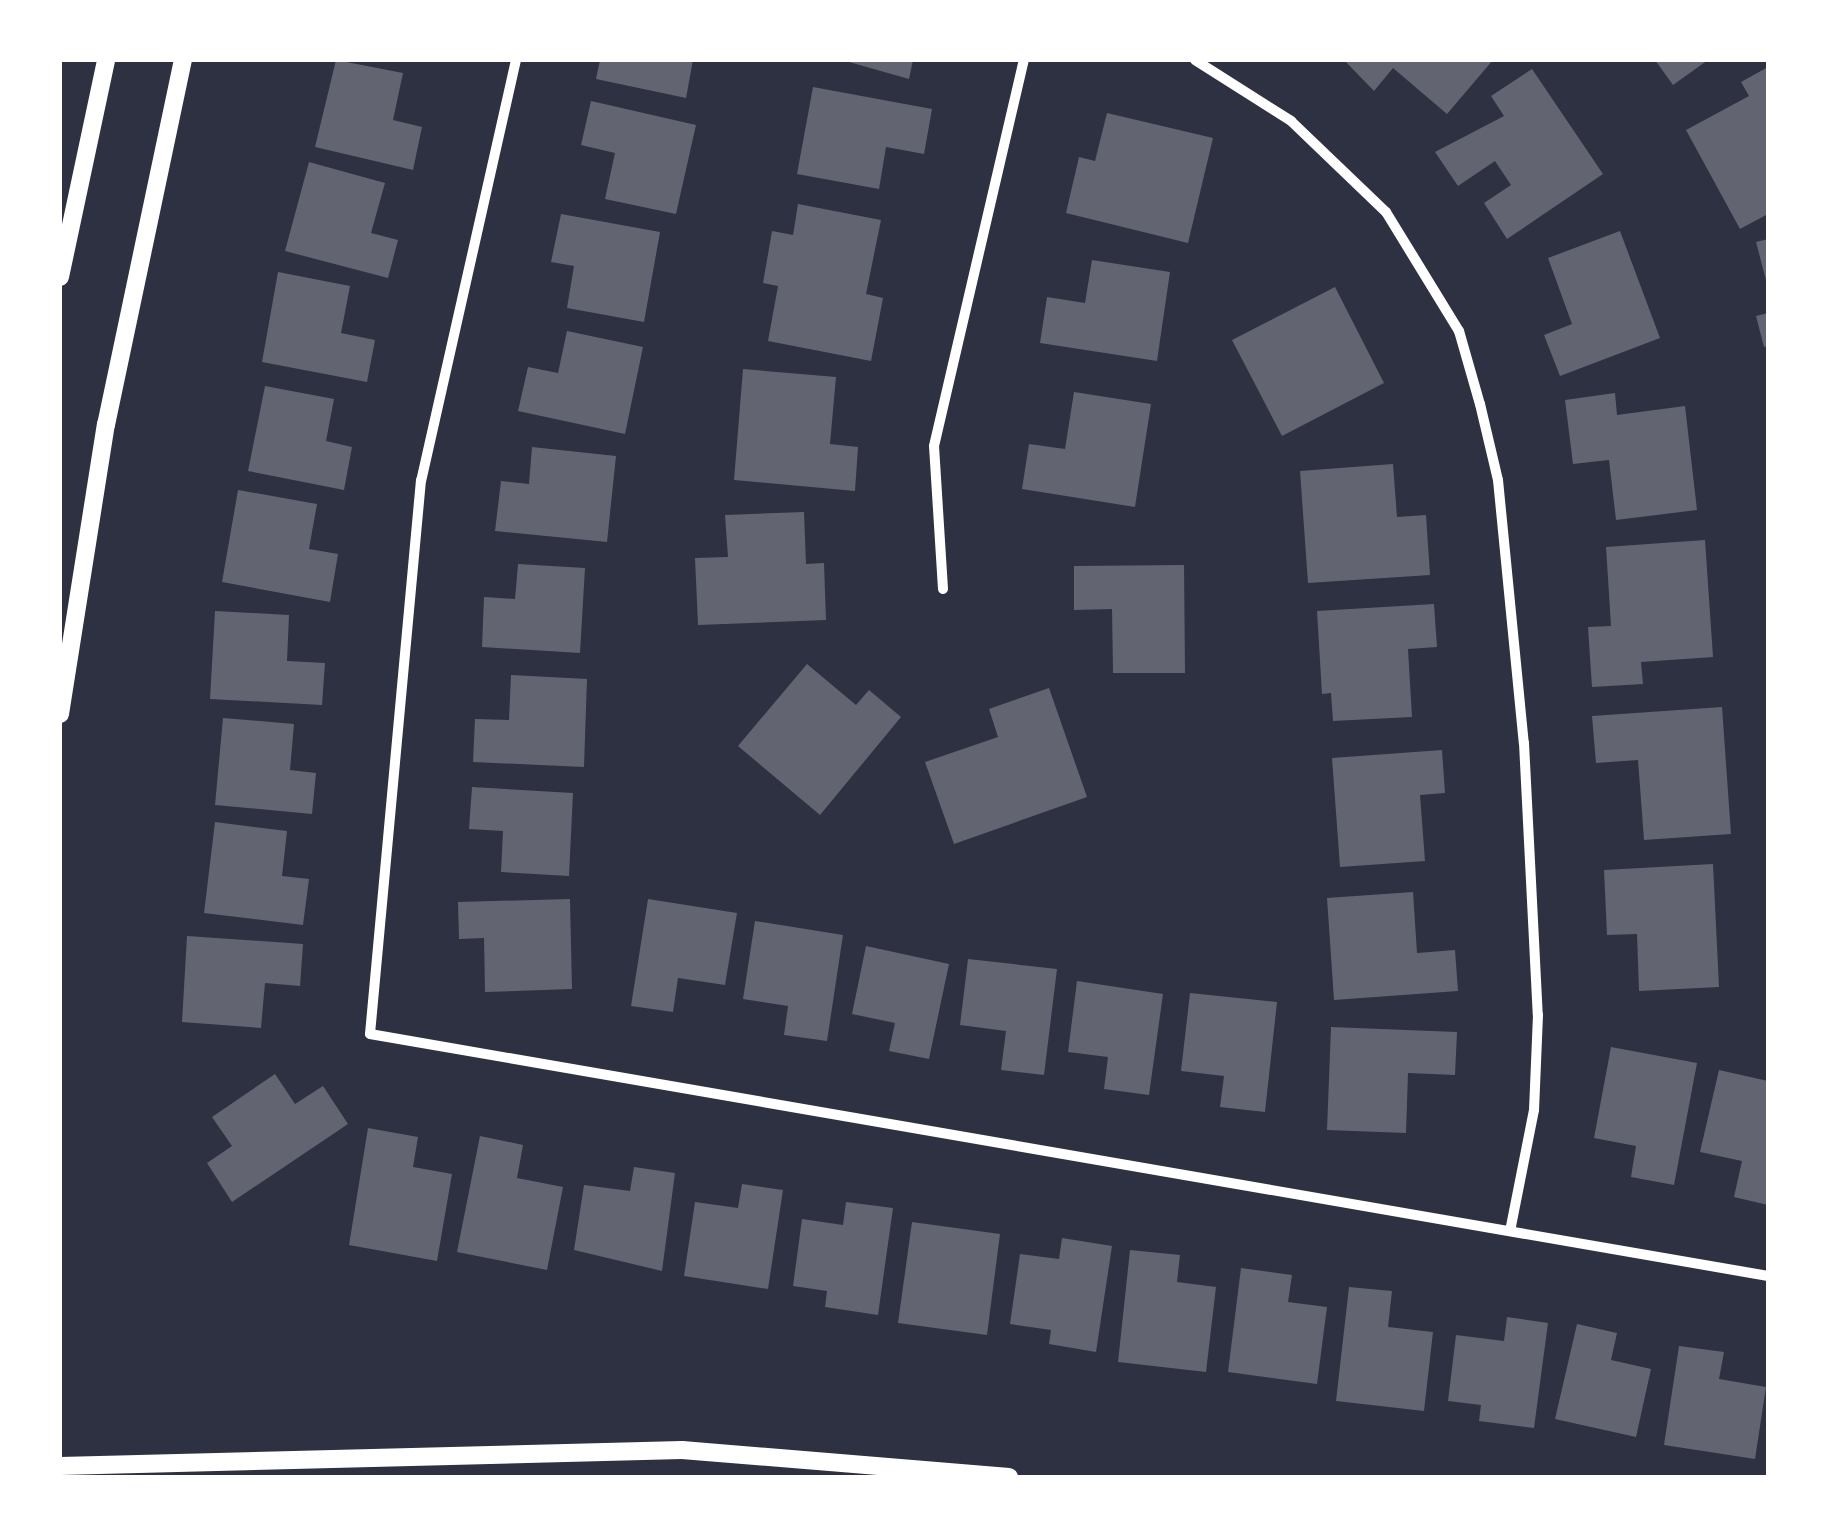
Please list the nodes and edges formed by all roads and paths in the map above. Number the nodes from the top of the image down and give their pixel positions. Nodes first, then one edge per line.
1 (106, 60) edge
2 (183, 60) edge
3 (516, 60) edge
4 (1024, 60) edge
5 (1194, 60) edge
6 (60, 277) edge
7 (943, 589) dead end
8 (60, 714) edge
9 (1510, 1230) junction
10 (1768, 1276) edge
11 (60, 1466) edge
12 (1010, 1477) edge

1 - 6 street
2 - 8 street
3 - 9 street
4 - 7 street
5 - 9 street
9 - 10 street
11 - 12 street

